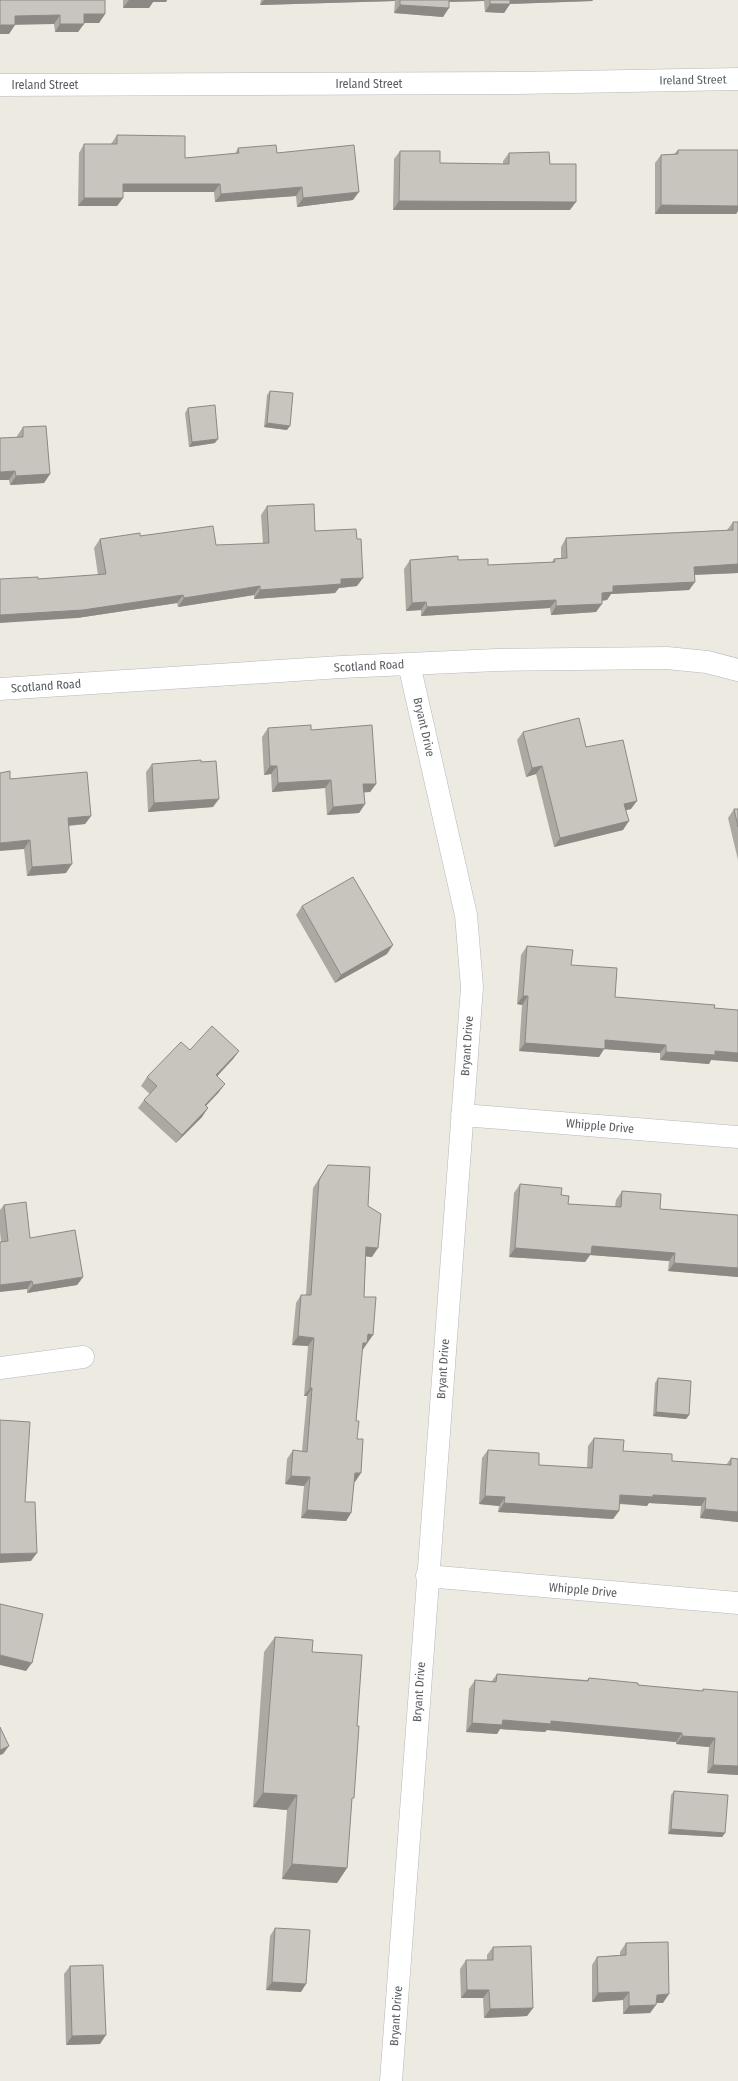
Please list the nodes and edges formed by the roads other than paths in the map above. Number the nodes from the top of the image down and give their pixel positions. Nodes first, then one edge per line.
1 (738, 79) edge
2 (0, 85) edge
3 (409, 664) junction
4 (738, 670) edge
5 (0, 689) edge
6 (462, 1115) junction
7 (738, 1137) edge
8 (83, 1357) dead end
9 (0, 1368) edge
10 (427, 1576) junction
11 (738, 1603) edge
12 (391, 2081) edge

1 - 2 street, Ireland Street
3 - 4 street, Scotland Road
3 - 5 street, Scotland Road
3 - 6 street, Bryant Drive
6 - 7 street, Whipple Drive
6 - 10 street, Bryant Drive
8 - 9 street
10 - 11 street, Whipple Drive
10 - 12 street, Bryant Drive

